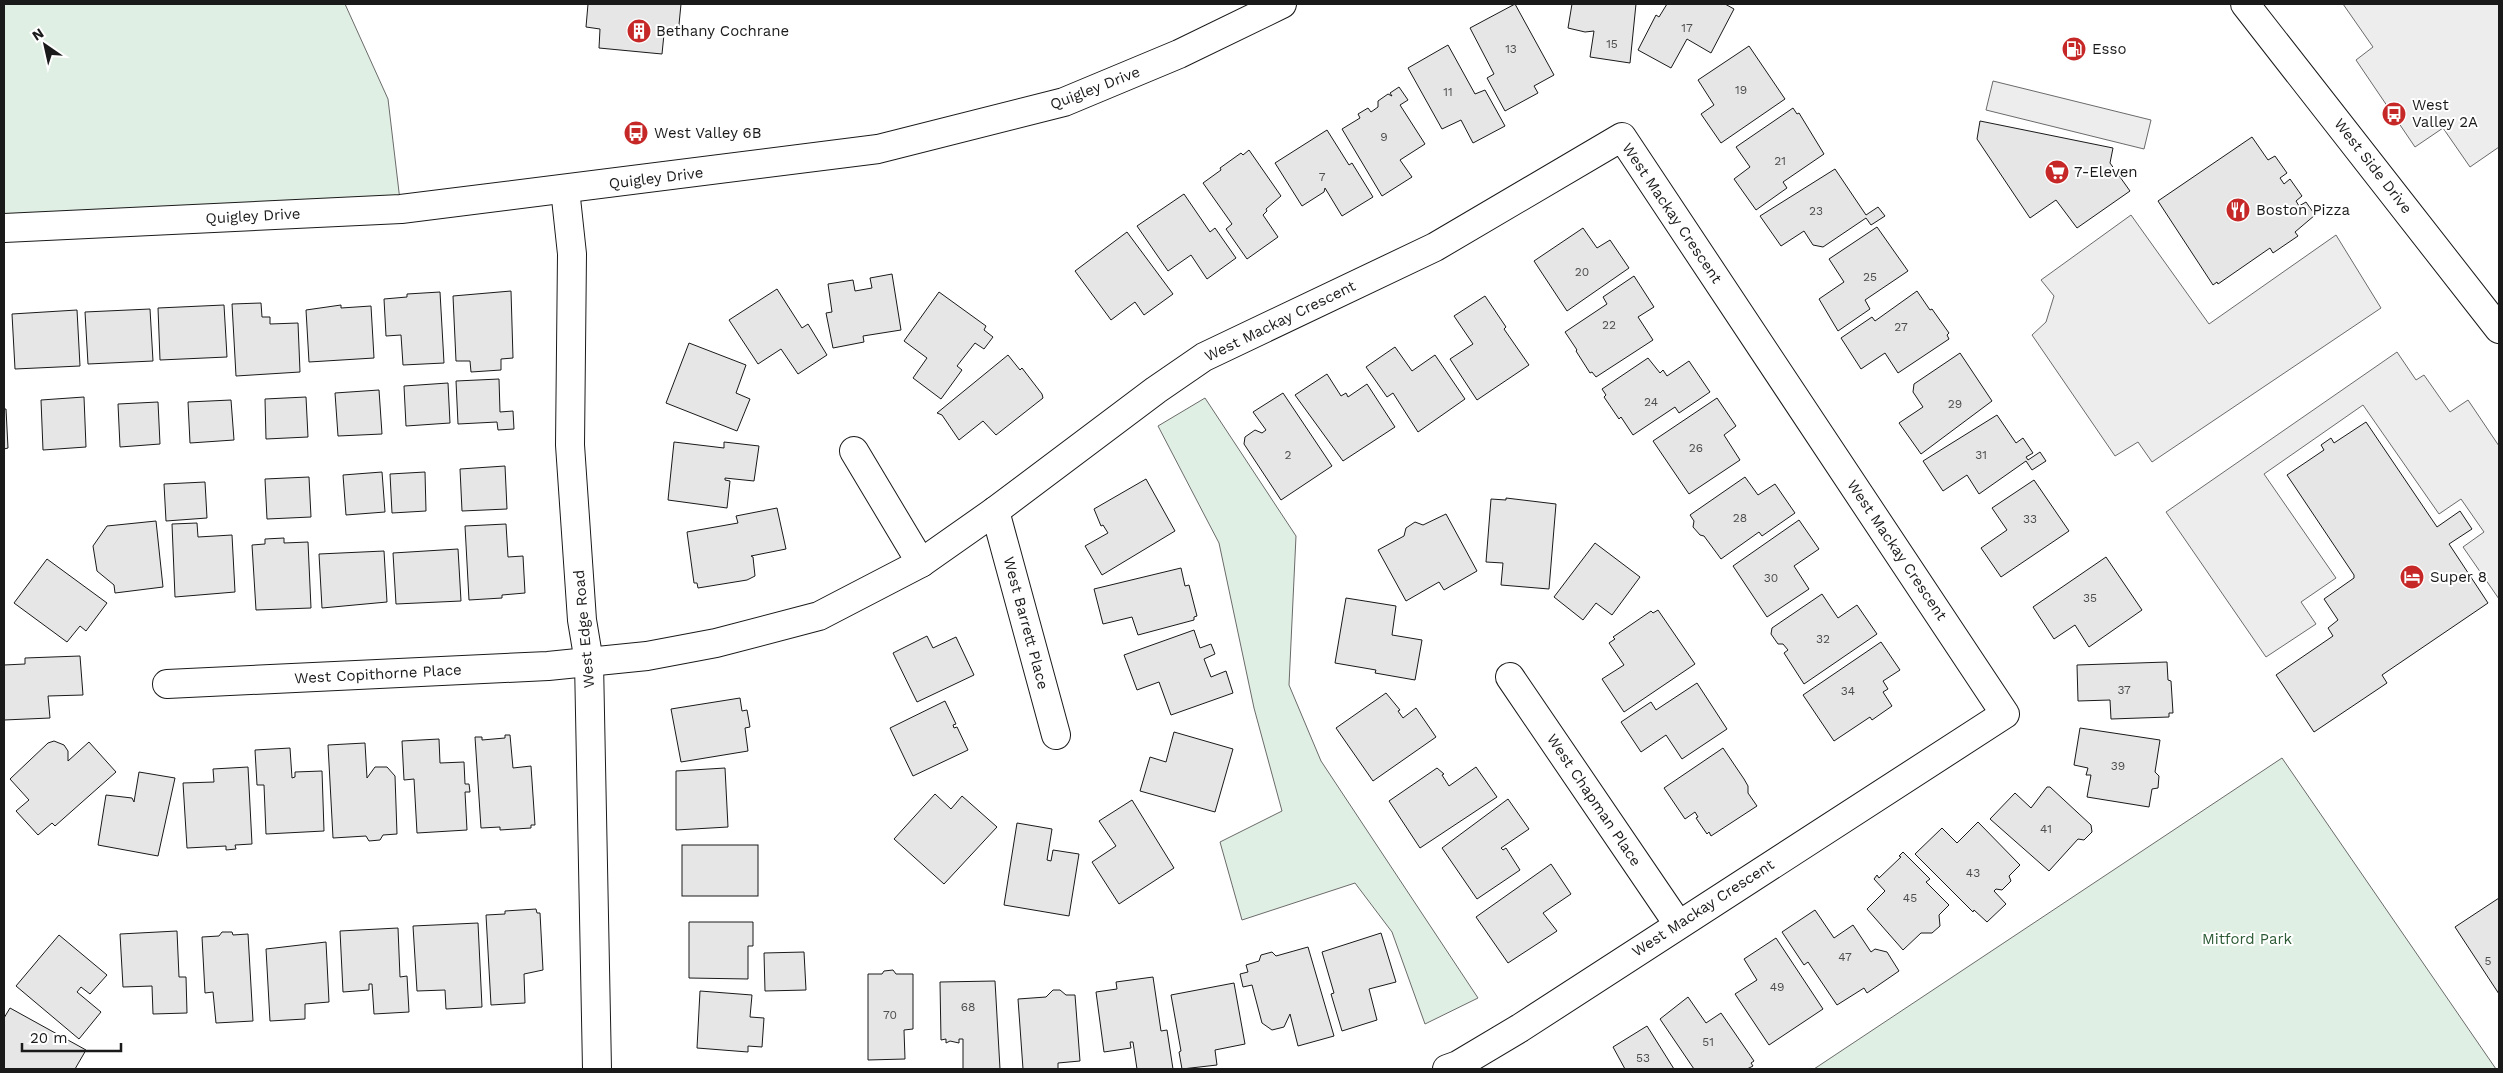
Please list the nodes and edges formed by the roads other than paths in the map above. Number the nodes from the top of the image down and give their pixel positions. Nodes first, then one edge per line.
1 (1282, 4) edge
2 (2245, 4) edge
3 (565, 189) junction
4 (4, 228) edge
5 (2499, 329) edge
6 (854, 451) dead end
7 (995, 511) junction
8 (922, 563) junction
9 (589, 662) junction
10 (1510, 677) dead end
11 (167, 684) dead end
12 (1056, 735) dead end
13 (1678, 924) junction
14 (597, 1069) edge
15 (1447, 1069) edge

1 - 3 street, Quigley Drive
2 - 5 street, West Side Drive
3 - 4 street, Quigley Drive
3 - 9 street, West Edge Road
6 - 8 street
7 - 8 street, West Mackay Crescent
7 - 12 street, West Barrett Place
7 - 13 street, West Mackay Crescent
8 - 9 street, West Mackay Crescent
9 - 11 street, West Copithorne Place
9 - 14 street, West Edge Road
10 - 13 street, West Chapman Place
13 - 15 street, West Mackay Crescent

